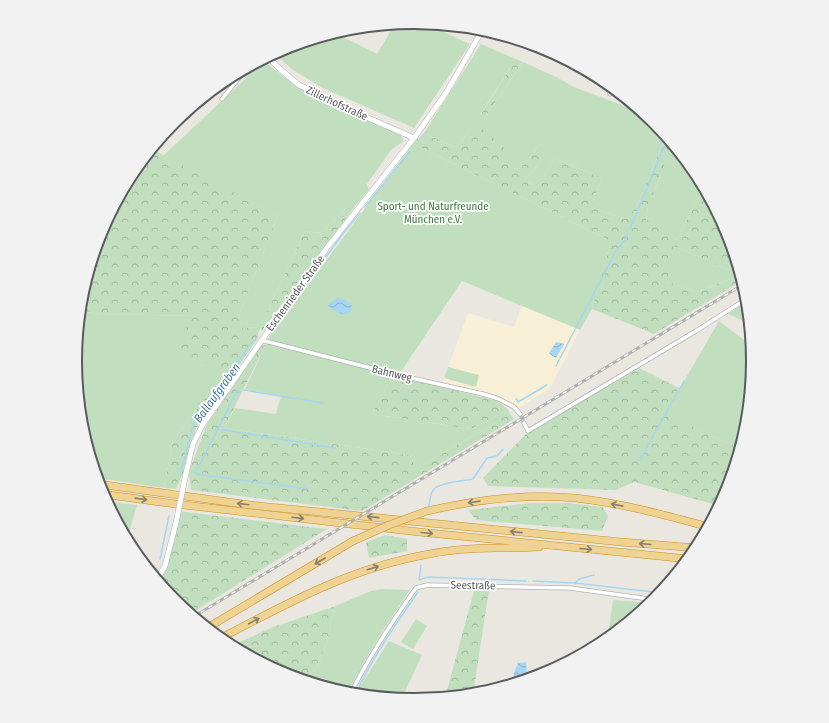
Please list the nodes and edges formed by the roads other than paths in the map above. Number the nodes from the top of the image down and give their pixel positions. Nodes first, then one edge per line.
1 (479, 35) edge
2 (272, 61) edge
3 (236, 81) edge
4 (222, 99) dead end
5 (414, 138) junction
6 (742, 302) edge
7 (261, 340) junction
8 (520, 414) tunnel mouth
9 (524, 423) dead end
10 (106, 485) edge
11 (110, 495) edge
12 (703, 526) edge
13 (547, 546) junction
14 (690, 547) edge
15 (682, 558) edge
16 (160, 575) edge
17 (648, 599) edge
18 (212, 625) edge
19 (226, 635) edge
20 (353, 688) edge

1 - 5 street, Eschenrieder Straße
2 - 5 street, Zillerhofstraße
3 - 4 street
5 - 7 street, Eschenrieder Straße
6 - 9 street
7 - 8 street, Bahnweg
7 - 16 street, Eschenrieder Straße, bridge
14 -> 10 highway
11 -> 13 highway
12 -> 18 highway, bridge
13 -> 15 highway
19 -> 13 highway
17 - 20 street, Seestraße

